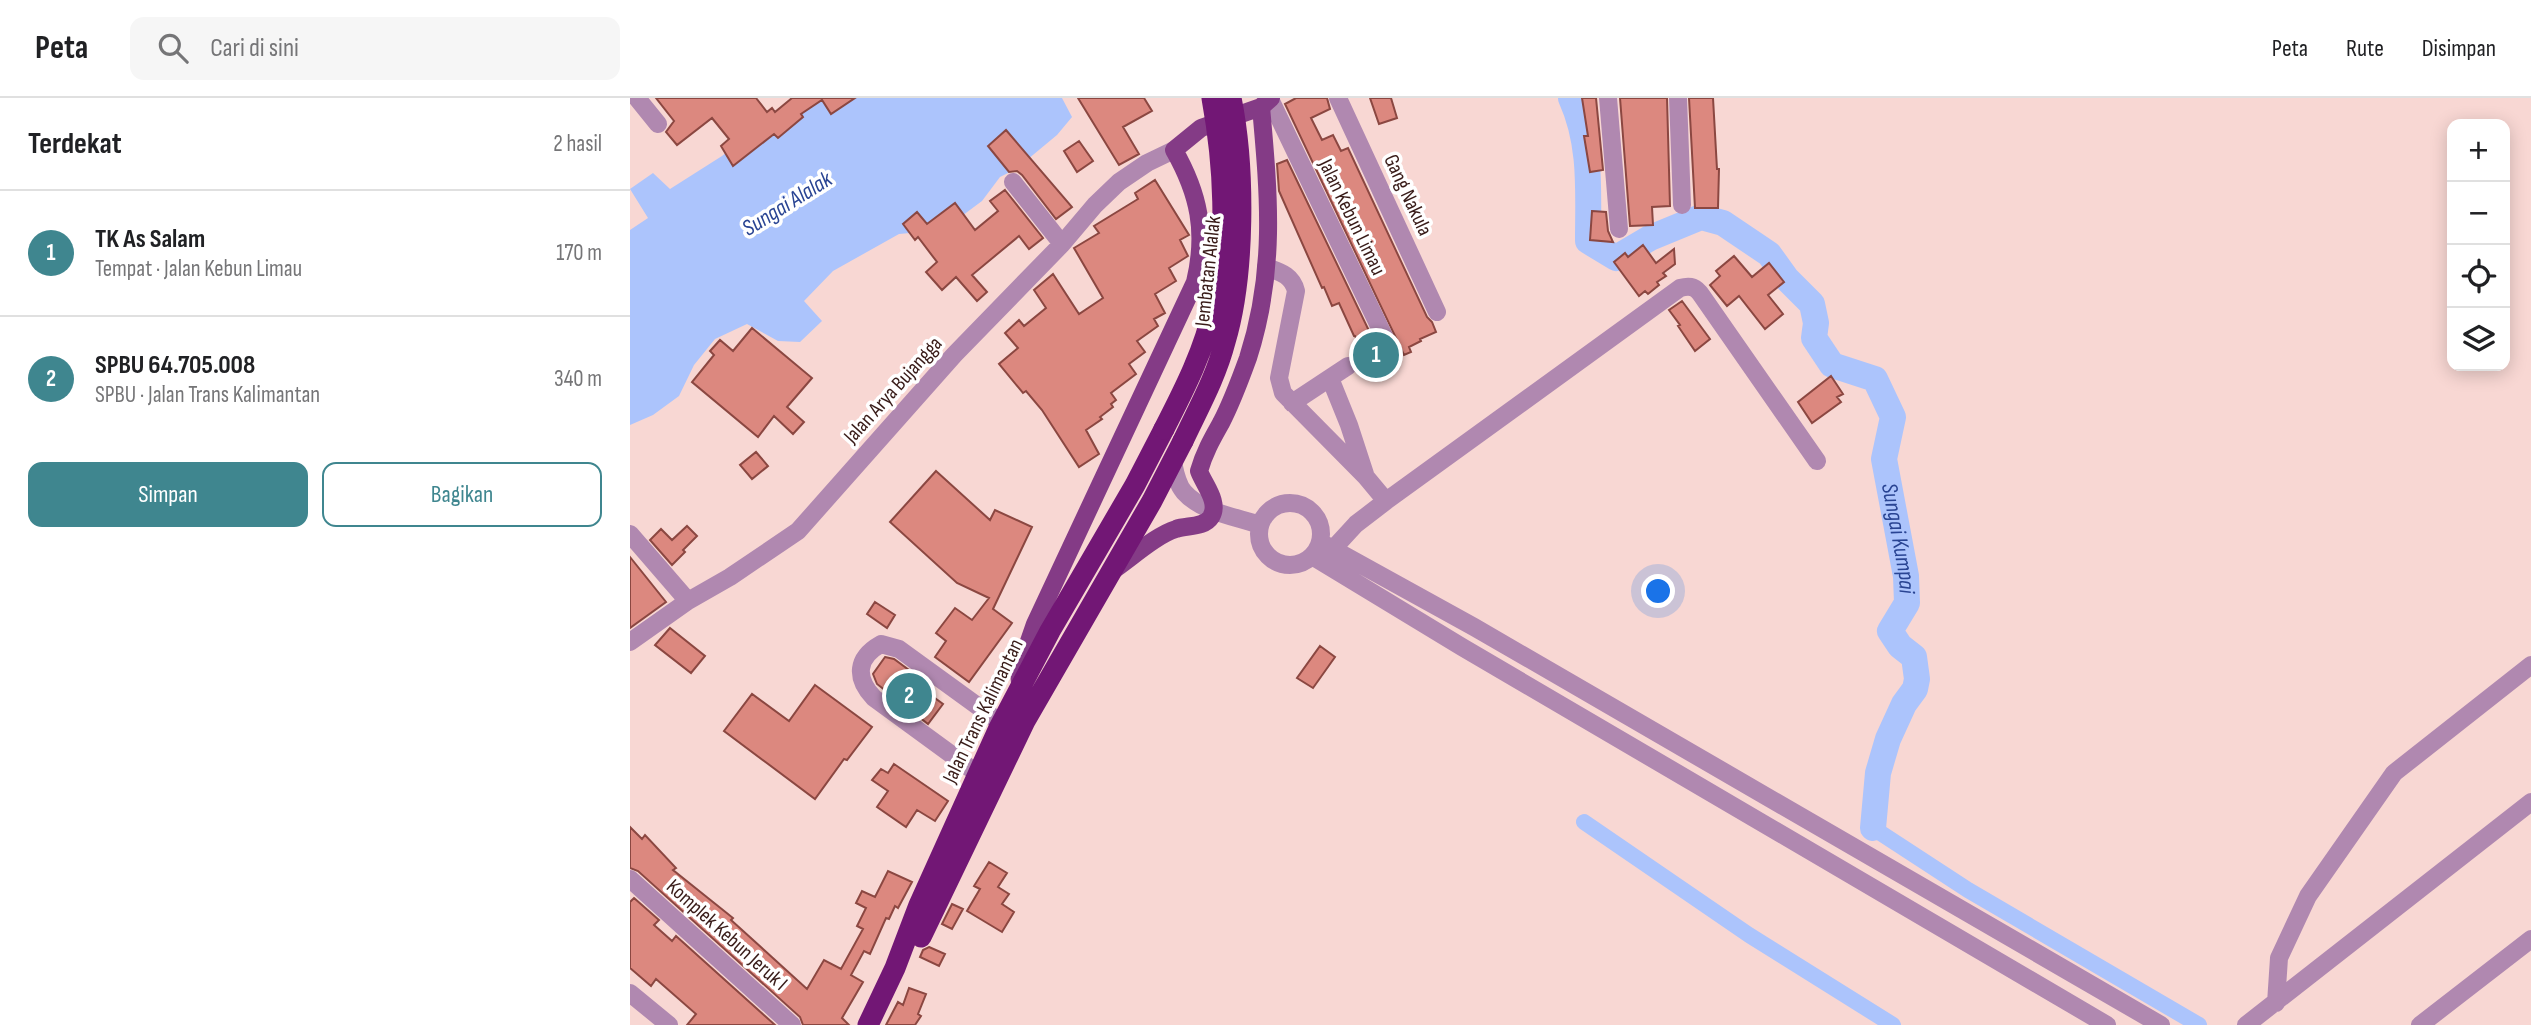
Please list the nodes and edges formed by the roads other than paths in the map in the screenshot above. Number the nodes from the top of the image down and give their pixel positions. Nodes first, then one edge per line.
1 (638, 98) edge
2 (1212, 98) edge
3 (1231, 98) edge
4 (1338, 98) edge
5 (1608, 98) edge
6 (1678, 98) edge
7 (1267, 101) edge
8 (658, 124) dead end
9 (1174, 150) junction
10 (1013, 182) dead end
11 (1682, 205) dead end
12 (1619, 229) dead end
13 (1062, 244) junction
14 (1266, 267) junction
15 (1437, 312) dead end
16 (1393, 355) dead end
17 (1348, 366) dead end
18 (1330, 378) junction
19 (1292, 403) junction
20 (1164, 429) joint
21 (1183, 441) joint
22 (1817, 461) dead end
23 (1173, 462) junction
24 (1366, 477) junction
25 (1386, 501) junction
26 (1214, 510) junction
27 (1260, 525) junction
28 (630, 534) edge
29 (1322, 549) junction
30 (1111, 572) junction
31 (688, 601) junction
32 (630, 642) edge
33 (2531, 665) edge
34 (1021, 686) junction
35 (1001, 723) junction
36 (978, 774) junction
37 (2531, 802) edge
38 (630, 879) edge
39 (2531, 939) edge
40 (630, 993) edge
41 (2276, 1003) junction
42 (669, 1025) edge
43 (792, 1025) edge
44 (868, 1025) edge
45 (881, 1025) edge
46 (2107, 1025) edge
47 (2161, 1025) edge
48 (2246, 1025) edge
49 (2420, 1025) edge

1 - 8 street
2 - 20 highway, Jembatan Alalak, bridge
3 - 21 highway, Jembatan Alalak, bridge
4 - 15 street, Gang Nakula
5 - 12 street
6 - 11 street
7 - 9 main road
7 - 14 main road
7 - 16 street, Jalan Kebun Limau
9 - 13 street, Jalan Arya Bujangga
9 - 34 main road
10 - 13 street
13 - 31 street, Jalan Arya Bujangga
14 - 19 street
14 - 26 main road
17 - 18 street
18 - 19 street
18 - 24 street
19 - 24 street
20 - 34 highway, Jalan Trans Kalimantan
21 - 23 highway, Jalan Trans Kalimantan
22 - 25 street
23 - 26 street
23 - 30 highway, Jalan Trans Kalimantan
24 - 25 street
25 - 29 street
26 - 27 street
26 - 30 main road
27 - 29 street
27 - 29 street
28 - 31 street
29 - 46 street
29 - 47 street
30 - 45 highway, Jalan Trans Kalimantan
31 - 32 street, Jalan Arya Bujangga
33 - 41 street
34 - 35 highway, Jalan Trans Kalimantan
35 - 36 highway, Jalan Trans Kalimantan
35 - 36 street
36 - 44 highway, Jalan Trans Kalimantan
37 - 41 street
38 - 43 street, Komplek Kebun Jeruk I
39 - 49 street
40 - 42 street
41 - 48 street

